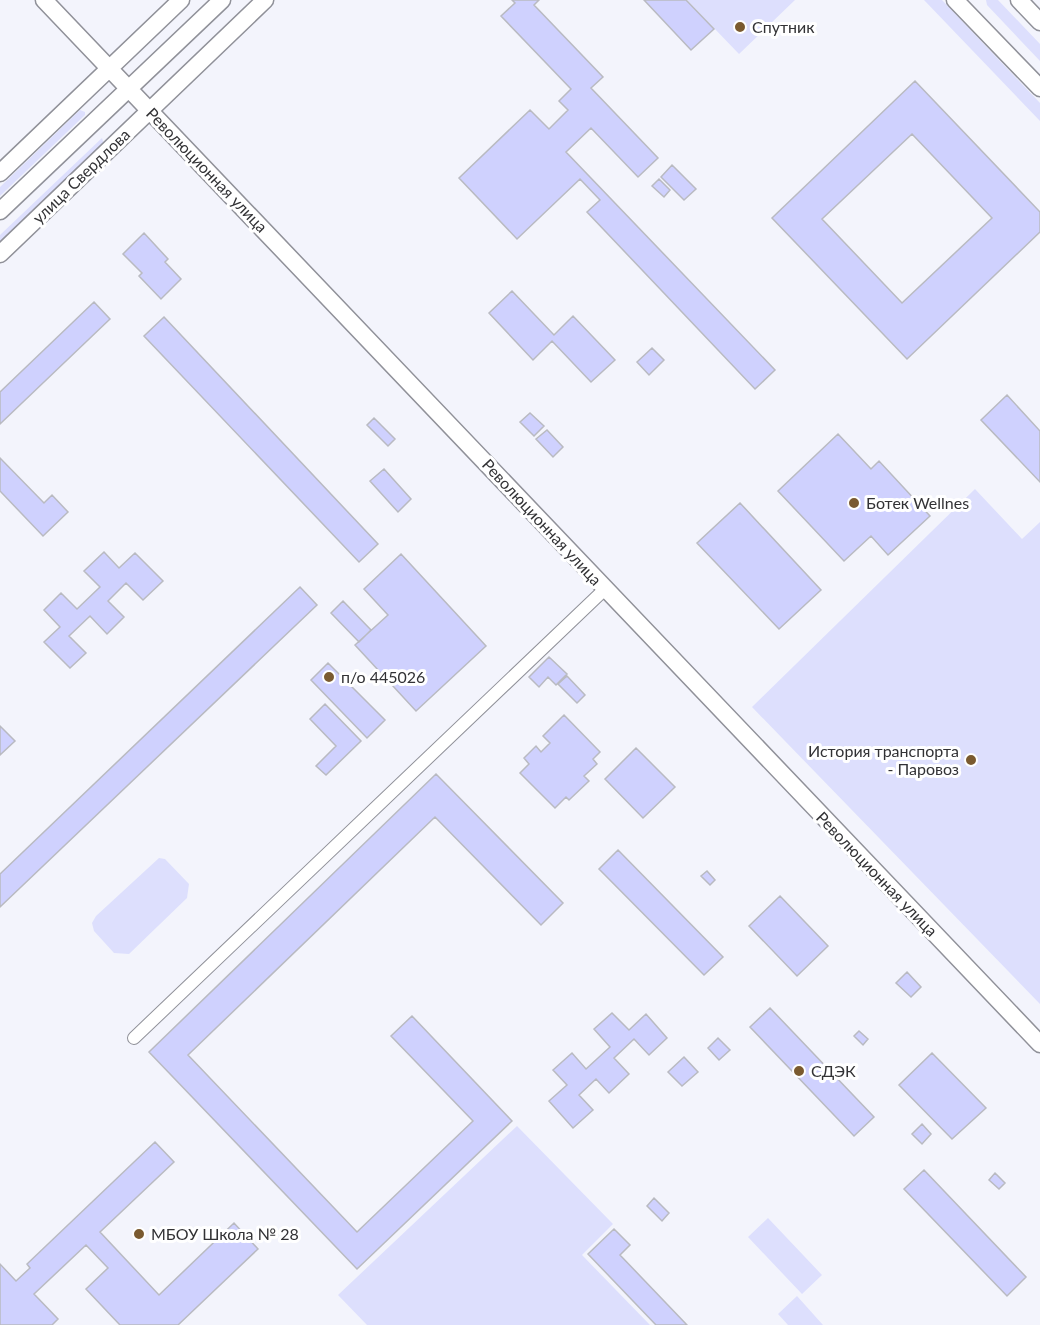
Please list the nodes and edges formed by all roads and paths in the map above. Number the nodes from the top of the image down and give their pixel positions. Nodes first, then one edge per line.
1 (44, 0) edge
2 (181, 0) edge
3 (222, 0) edge
4 (266, 0) edge
5 (1020, 0) edge
6 (962, 2) edge
7 (1040, 21) edge
8 (109, 69) junction
9 (1040, 88) edge
10 (128, 89) junction
11 (149, 111) junction
12 (0, 173) edge
13 (0, 211) edge
14 (0, 254) edge
15 (605, 589) junction
16 (134, 1038) dead end
17 (1040, 1044) edge

1 - 8 main road, Революционная улица
2 - 8 main road
3 - 10 main road, улица Свердлова
4 - 11 main road, улица Свердлова
5 - 7 main road
6 - 9 main road
8 - 10 main road, Революционная улица
8 - 12 main road
10 - 11 main road, Революционная улица
10 - 13 main road, улица Свердлова
11 - 14 main road, улица Свердлова
11 - 15 main road, Революционная улица
15 - 16 street
15 - 17 main road, Революционная улица

